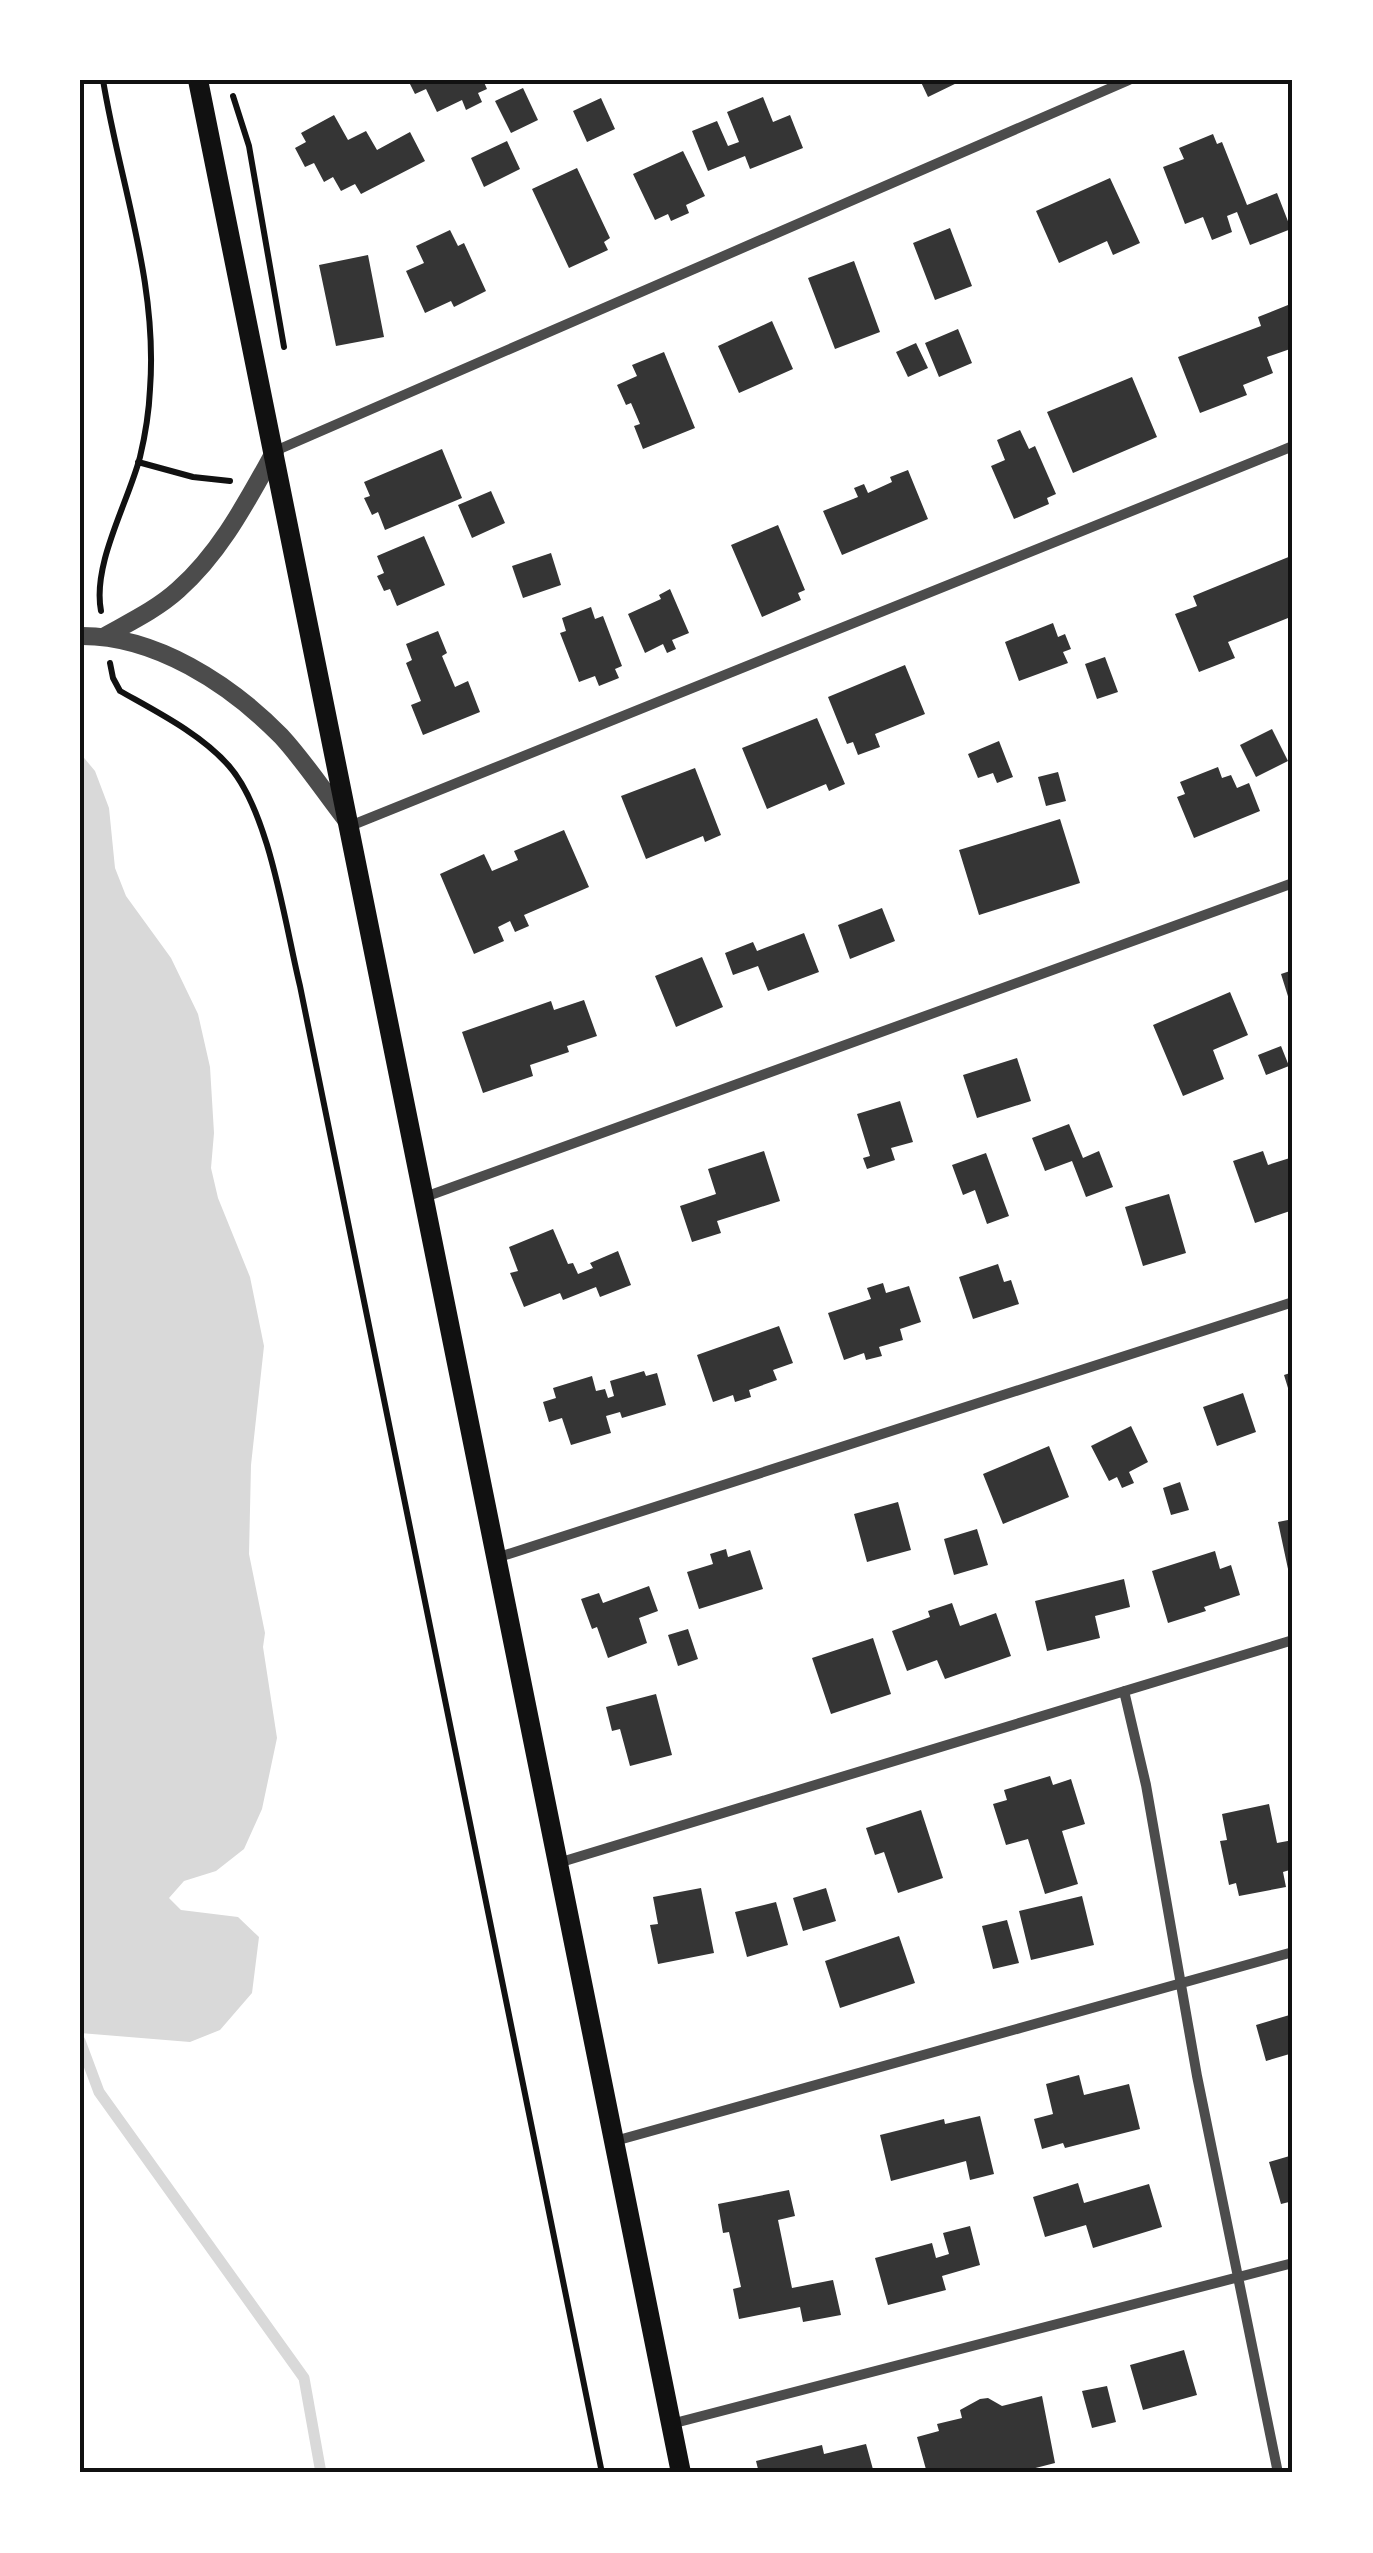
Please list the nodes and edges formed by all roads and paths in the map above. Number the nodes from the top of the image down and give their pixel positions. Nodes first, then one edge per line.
1 (103, 80) edge
2 (228, 80) edge
3 (1129, 80) edge
4 (202, 81) edge
5 (286, 361) dead end
6 (1293, 446) edge
7 (274, 450) junction
8 (80, 636) edge
9 (106, 636) junction
10 (350, 826) junction
11 (1293, 883) edge
12 (425, 1197) junction
13 (1293, 1302) edge
14 (496, 1558) junction
15 (1293, 1640) edge
16 (1124, 1691) junction
17 (558, 1863) junction
18 (1293, 1952) edge
19 (1180, 1984) junction
20 (613, 2141) junction
21 (1293, 2263) edge
22 (1240, 2277) junction
23 (671, 2424) junction
24 (602, 2473) edge
25 (681, 2473) edge
26 (1278, 2473) edge

1 - 9 path
2 - 5 path
3 - 7 street
4 - 7 main road
6 - 10 street
7 - 9 street
7 - 10 main road
8 - 9 street
9 - 10 street
9 - 24 path
10 - 12 main road
11 - 12 street
12 - 14 main road
13 - 14 street
14 - 17 main road
15 - 16 street
16 - 17 street
16 - 19 street
17 - 20 main road
18 - 19 street
19 - 20 street
19 - 22 street
20 - 23 main road
21 - 22 street
22 - 23 street
22 - 26 street
23 - 25 main road

